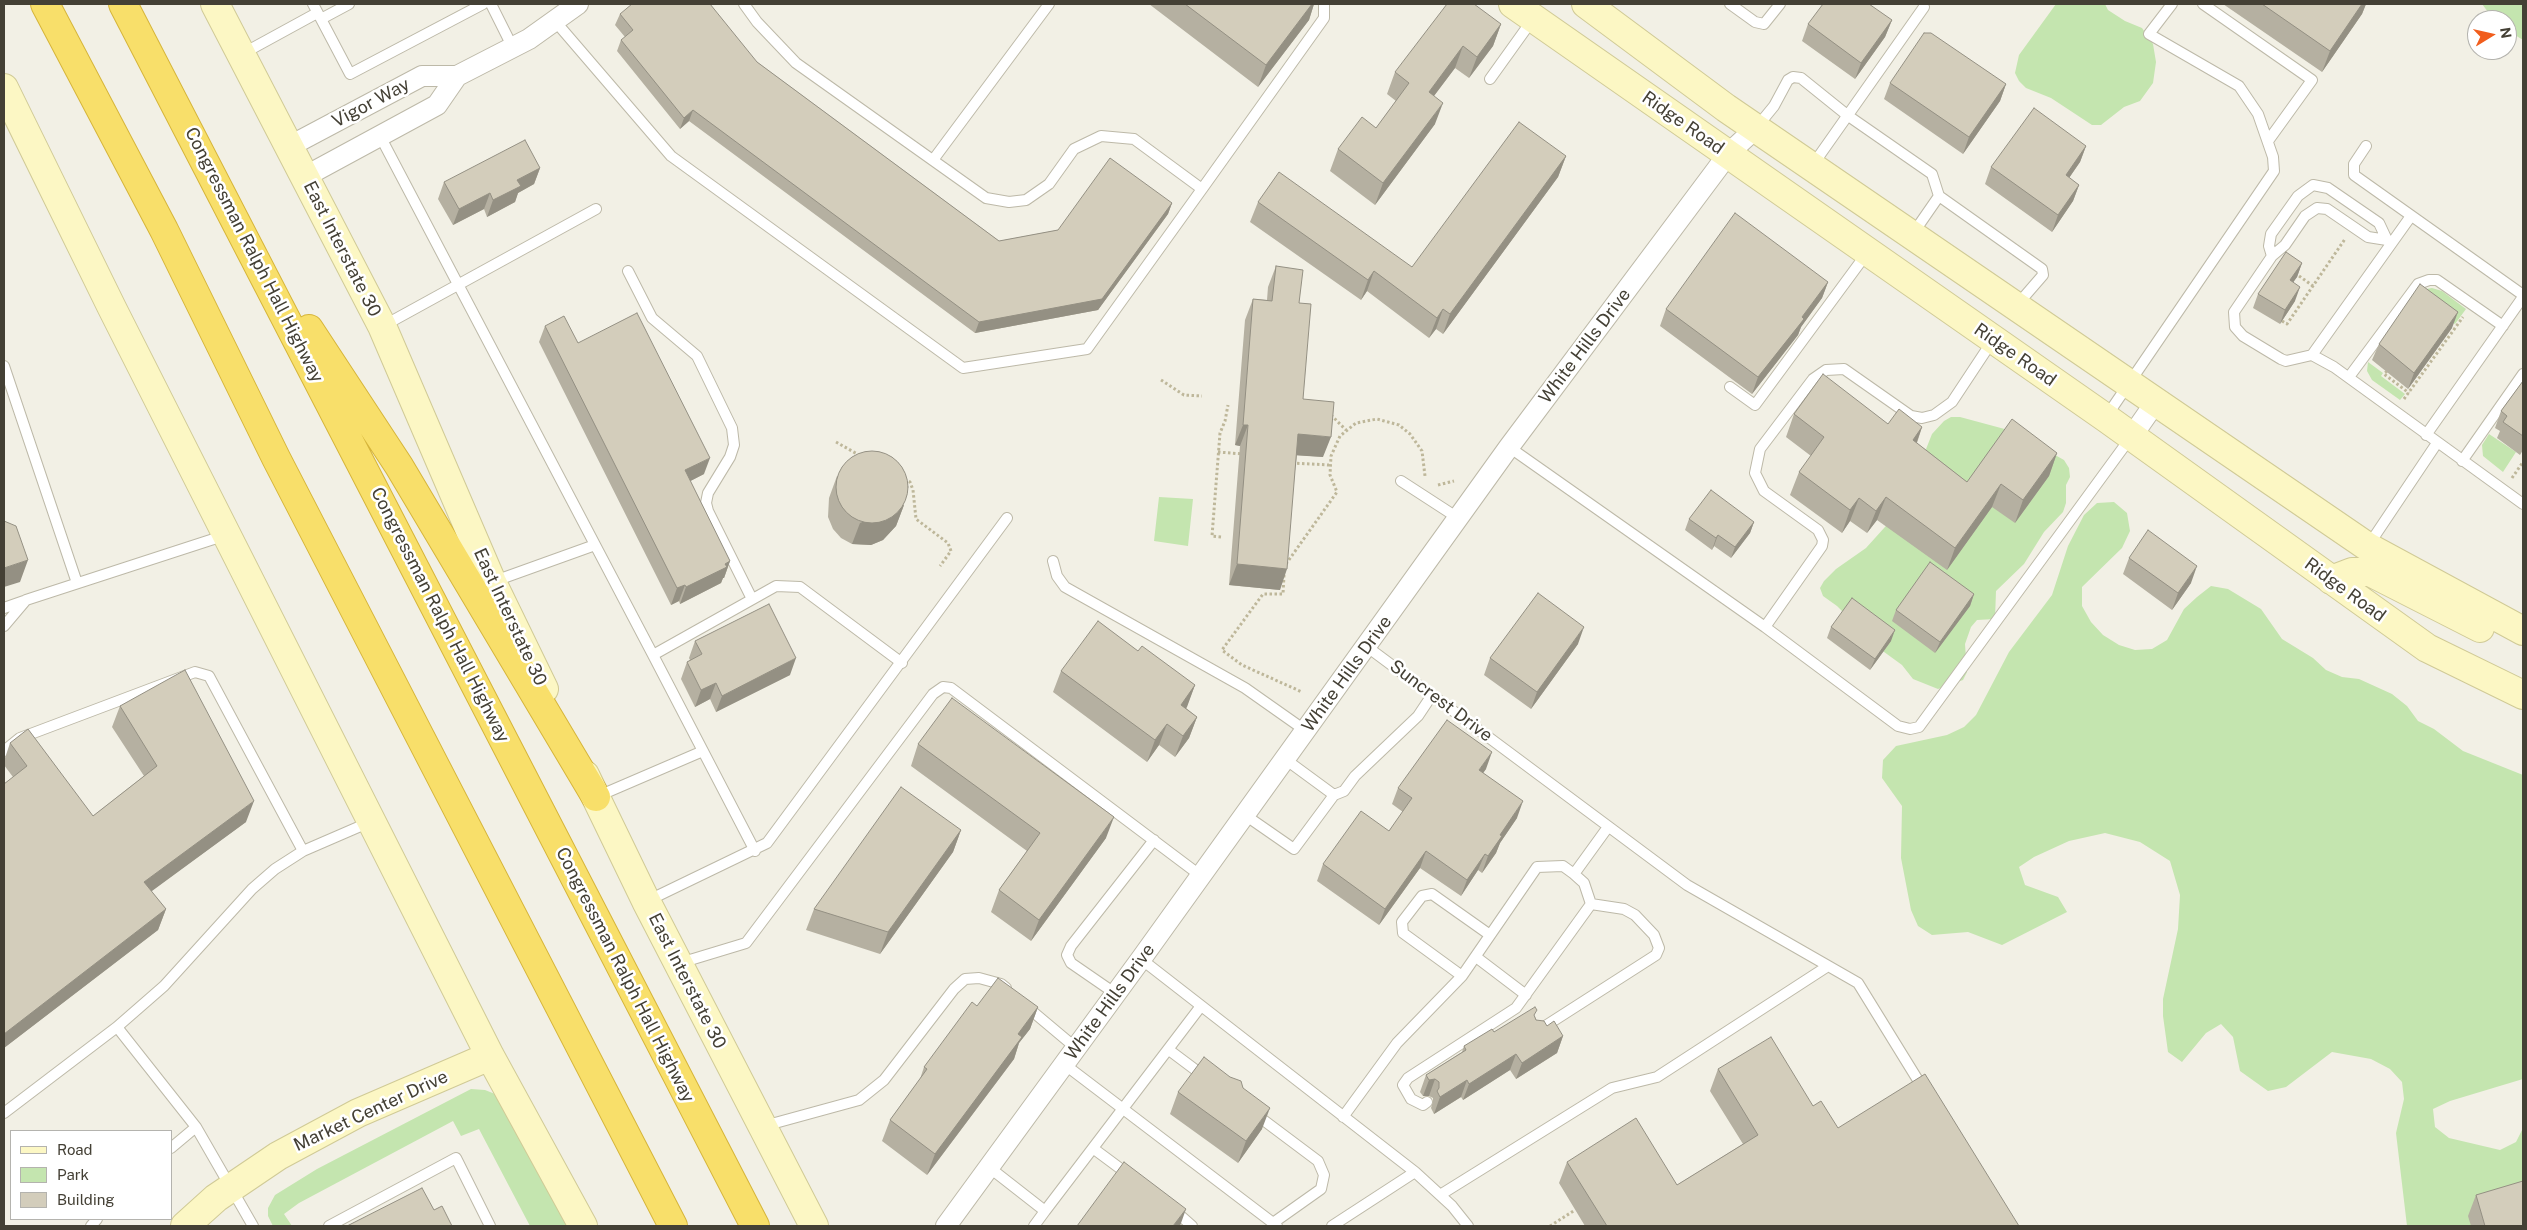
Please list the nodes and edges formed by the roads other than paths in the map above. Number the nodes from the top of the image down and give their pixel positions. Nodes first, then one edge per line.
1 (45, 4) edge
2 (123, 4) edge
3 (215, 4) edge
4 (349, 4) edge
5 (482, 4) edge
6 (491, 4) edge
7 (578, 4) edge
8 (744, 4) edge
9 (1049, 4) edge
10 (1324, 4) edge
11 (1586, 4) edge
12 (1730, 4) edge
13 (1780, 4) edge
14 (2172, 4) edge
15 (2203, 4) edge
16 (1924, 7) dead end
17 (1523, 11) edge
18 (317, 12) edge
19 (555, 21) junction
20 (513, 48) junction
21 (241, 54) junction
22 (457, 76) junction
23 (1490, 79) dead end
24 (4, 88) edge
25 (1848, 115) junction
26 (1756, 128) junction
27 (380, 136) junction
28 (2268, 140) junction
29 (290, 146) junction
30 (2366, 146) dead end
31 (1728, 154) junction
32 (933, 160) junction
33 (1812, 167) junction
34 (306, 176) junction
35 (1202, 189) junction
36 (1939, 196) junction
37 (228, 205) junction
38 (596, 209) dead end
39 (2411, 216) junction
40 (1911, 235) junction
41 (2389, 242) junction
42 (1868, 252) junction
43 (2272, 256) junction
44 (628, 272) dead end
45 (458, 284) junction
46 (2523, 296) edge
47 (2016, 306) junction
48 (382, 326) junction
49 (2503, 326) junction
50 (1993, 339) junction
51 (2312, 355) junction
52 (4, 366) edge
53 (2523, 374) edge
54 (2348, 377) junction
55 (2128, 385) junction
56 (1730, 387) dead end
57 (2155, 403) junction
58 (2106, 418) junction
59 (2426, 435) junction
60 (2132, 436) junction
61 (2437, 443) junction
62 (1509, 447) junction
63 (2462, 461) junction
64 (1401, 481) dead end
65 (2523, 504) edge
66 (1007, 518) dead end
67 (1458, 518) junction
68 (227, 535) junction
69 (595, 545) junction
70 (2368, 547) junction
71 (1053, 562) dead end
72 (2331, 580) junction
73 (492, 582) junction
74 (77, 583) junction
75 (752, 599) junction
76 (26, 600) junction
77 (4, 608) edge
78 (4, 626) edge
79 (1765, 628) junction
80 (2523, 631) edge
81 (2523, 637) edge
82 (1366, 646) junction
83 (653, 655) junction
84 (902, 663) junction
85 (1432, 695) junction
86 (2523, 695) edge
87 (1306, 731) junction
88 (4, 751) edge
89 (703, 751) junction
90 (1286, 759) junction
91 (1334, 795) junction
92 (596, 797) junction
93 (1245, 815) junction
94 (371, 822) junction
95 (1608, 827) junction
96 (1154, 840) junction
97 (303, 851) junction
98 (755, 851) junction
99 (1574, 874) junction
100 (1201, 876) junction
101 (646, 901) junction
102 (1591, 904) junction
103 (1490, 935) junction
104 (1476, 957) junction
105 (1141, 959) junction
106 (680, 964) junction
107 (1828, 966) junction
108 (1462, 976) junction
109 (1116, 994) junction
110 (1526, 995) junction
111 (1201, 1006) junction
112 (117, 1027) junction
113 (1535, 1032) edge
114 (1169, 1050) junction
115 (490, 1056) junction
116 (1070, 1056) junction
117 (1212, 1082) edge
118 (1931, 1101) edge
119 (1427, 1102) dead end
120 (1248, 1109) edge
121 (1123, 1110) junction
122 (4, 1114) edge
123 (1343, 1116) junction
124 (196, 1127) junction
125 (761, 1127) junction
126 (172, 1147) edge
127 (1094, 1149) junction
128 (990, 1168) junction
129 (1415, 1172) junction
130 (1141, 1185) edge
131 (230, 1189) junction
132 (1440, 1195) junction
133 (1165, 1203) edge
134 (1045, 1211) junction
135 (1275, 1225) edge
136 (185, 1226) edge
137 (254, 1226) edge
138 (329, 1226) edge
139 (490, 1226) edge
140 (583, 1226) edge
141 (673, 1226) edge
142 (755, 1226) edge
143 (814, 1226) edge
144 (946, 1226) edge
145 (1034, 1226) edge
146 (1192, 1226) edge
147 (1332, 1226) edge
148 (1468, 1226) edge

1 - 141 highway
2 - 37 highway, Congressman Ralph Hall Highway
3 - 21 main road, East Interstate 30
4 - 18 lane
5 - 18 lane
6 - 20 lane
7 - 19 street, Vigor Way
8 - 32 lane
9 - 32 lane
10 - 35 lane
11 - 26 main road
12 - 13 lane
14 - 28 lane
15 - 28 lane
16 - 25 lane
17 - 23 lane
17 - 31 main road, Ridge Road
18 - 21 lane
19 - 20 street, Vigor Way
19 - 35 lane
20 - 22 street, Vigor Way
21 - 29 main road, East Interstate 30
22 - 27 street, Vigor Way
22 - 29 street, Vigor Way
24 - 68 main road
25 - 26 lane
25 - 33 lane
25 - 36 lane
26 - 31 street, White Hills Drive
26 - 33 main road
27 - 34 street, Vigor Way
27 - 45 lane
28 - 55 lane
29 - 34 main road, East Interstate 30
30 - 39 lane
31 - 42 main road, Ridge Road
31 - 62 street, White Hills Drive
32 - 35 lane
33 - 40 main road
34 - 48 main road, East Interstate 30
36 - 40 lane
36 - 47 lane
37 - 92 highway
37 - 142 highway, Congressman Ralph Hall Highway
38 - 45 lane
39 - 41 lane
39 - 46 lane
40 - 47 main road
41 - 43 lane
41 - 43 lane
41 - 51 lane
42 - 50 main road, Ridge Road
42 - 56 lane
43 - 51 lane
44 - 75 lane
45 - 48 lane
45 - 69 lane
46 - 49 lane
47 - 55 main road
48 - 73 main road, East Interstate 30
49 - 54 lane
49 - 59 lane
50 - 58 main road, Ridge Road
50 - 79 lane
51 - 54 lane
52 - 74 lane
53 - 63 lane
54 - 59 lane
55 - 57 main road
55 - 58 lane
57 - 60 street
57 - 70 main road
58 - 60 main road, Ridge Road
59 - 61 lane
60 - 72 main road, Ridge Road
60 - 79 lane
61 - 63 lane
61 - 70 lane
62 - 67 street, White Hills Drive
62 - 79 lane
63 - 65 lane
64 - 67 lane
66 - 84 lane
67 - 82 street, White Hills Drive
68 - 74 lane
68 - 94 main road
69 - 73 lane
69 - 83 lane
70 - 80 main road
71 - 87 lane
72 - 81 main road
72 - 86 main road, Ridge Road
73 - 92 main road, East Interstate 30
74 - 76 lane
75 - 83 lane
75 - 84 lane
76 - 77 lane
76 - 78 lane
82 - 85 lane, Suncrest Drive
82 - 87 street, White Hills Drive
83 - 89 lane
84 - 98 lane
85 - 91 lane
85 - 95 lane, Suncrest Drive
87 - 90 street, White Hills Drive
88 - 97 lane
89 - 92 lane
89 - 98 lane
90 - 91 lane
90 - 93 street, White Hills Drive
91 - 93 lane
92 - 101 main road, East Interstate 30
93 - 100 street, White Hills Drive
94 - 97 lane
94 - 115 main road
95 - 99 lane
95 - 107 lane, Suncrest Drive
96 - 100 lane
96 - 106 lane
96 - 109 lane
97 - 112 lane
98 - 101 lane
99 - 102 lane
99 - 103 lane
100 - 105 street, White Hills Drive
101 - 106 main road, East Interstate 30
102 - 110 lane
102 - 113 lane
103 - 104 lane
103 - 108 lane
104 - 108 lane
104 - 110 lane
105 - 109 street, White Hills Drive
105 - 111 lane
106 - 125 main road, East Interstate 30
107 - 118 lane, Suncrest Drive
107 - 132 lane
108 - 123 lane
109 - 116 street, White Hills Drive
110 - 119 lane
111 - 114 lane
111 - 123 lane
112 - 122 lane
112 - 124 lane
114 - 117 lane
114 - 121 lane
115 - 131 main road, Market Center Drive
115 - 140 main road
116 - 121 lane
116 - 125 lane
116 - 128 street, White Hills Drive
120 - 135 lane
121 - 127 lane
121 - 135 lane
123 - 129 lane
124 - 126 lane
124 - 131 lane
125 - 143 main road, East Interstate 30
127 - 130 lane
127 - 134 lane
128 - 134 lane
128 - 144 street, White Hills Drive
129 - 132 lane
129 - 147 lane
131 - 136 main road, Market Center Drive
131 - 137 lane
132 - 148 lane
133 - 146 lane
134 - 145 lane
138 - 139 lane

